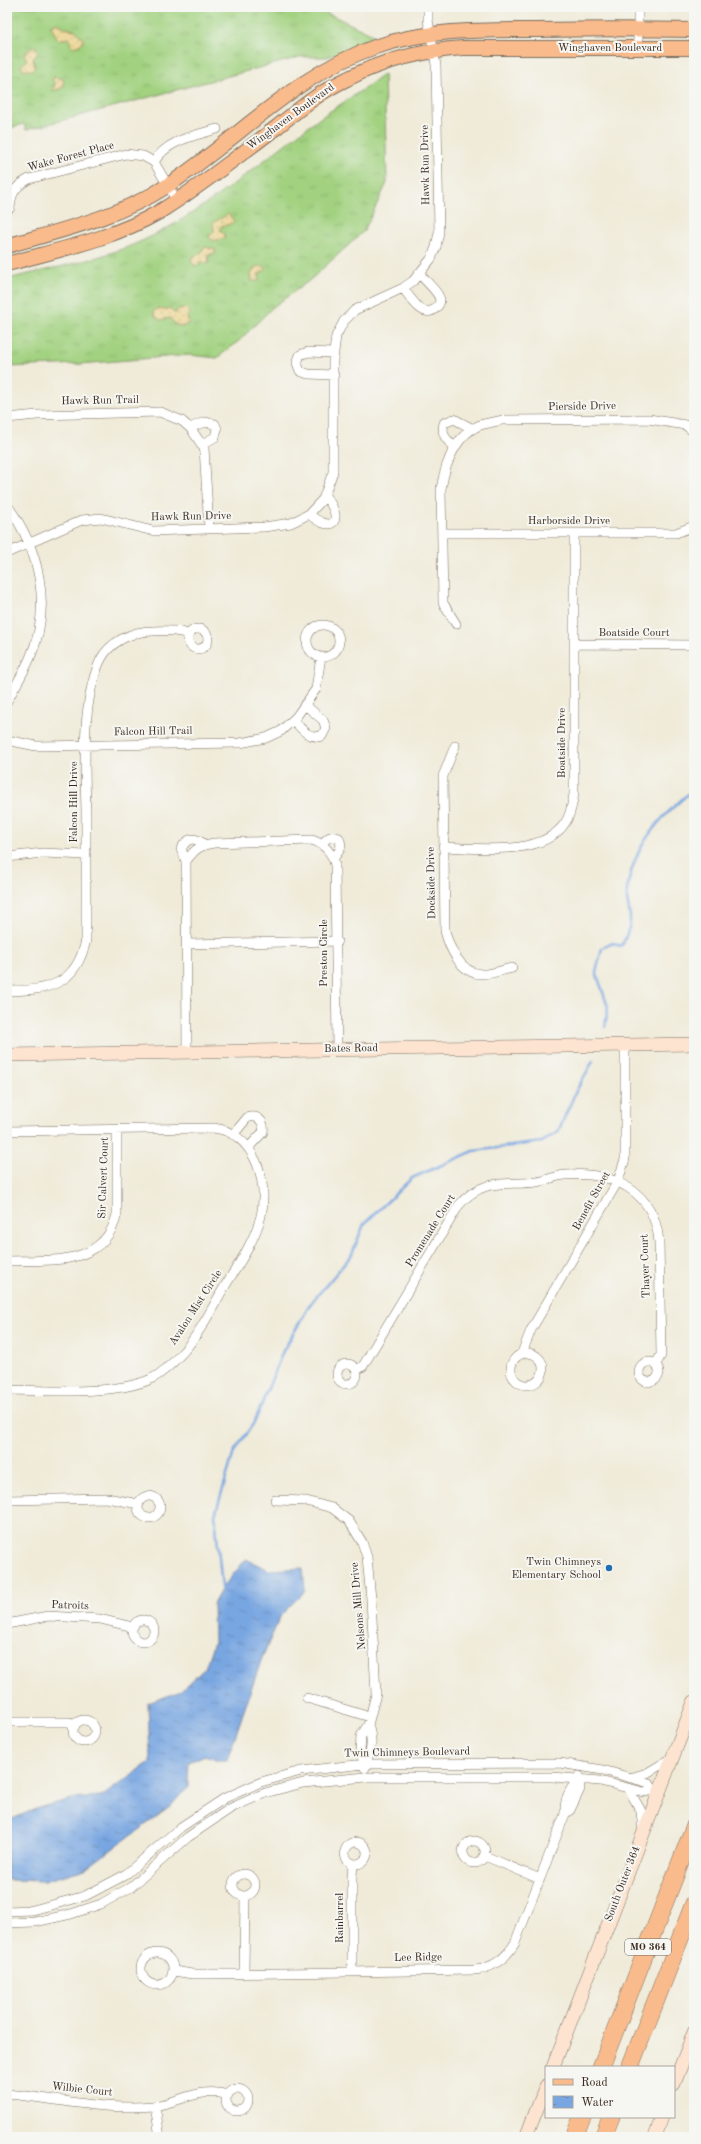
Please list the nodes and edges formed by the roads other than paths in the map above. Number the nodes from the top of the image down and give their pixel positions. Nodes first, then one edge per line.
1 (428, 7) edge
2 (638, 7) edge
3 (638, 29) junction
4 (694, 30) edge
5 (430, 33) junction
6 (638, 48) junction
7 (694, 48) edge
8 (433, 50) junction
9 (217, 129) dead end
10 (154, 162) junction
11 (168, 186) junction
12 (177, 201) junction
13 (10, 208) dead end
14 (7, 246) edge
15 (7, 264) edge
16 (419, 273) junction
17 (403, 288) junction
18 (334, 353) junction
19 (334, 375) junction
20 (7, 418) edge
21 (190, 428) junction
22 (693, 428) edge
23 (473, 429) junction
24 (202, 445) junction
25 (455, 448) junction
26 (324, 496) junction
27 (7, 505) edge
28 (309, 514) junction
29 (694, 526) edge
30 (208, 528) junction
31 (443, 532) junction
32 (574, 533) junction
33 (29, 542) junction
34 (7, 553) edge
35 (456, 624) dead end
36 (189, 635) dead end
37 (575, 644) junction
38 (694, 645) edge
39 (322, 657) dead end
40 (7, 700) edge
41 (305, 704) junction
42 (294, 720) junction
43 (7, 740) edge
44 (85, 745) junction
45 (455, 746) dead end
46 (322, 844) junction
47 (444, 847) junction
48 (86, 855) junction
49 (7, 857) edge
50 (333, 858) junction
51 (336, 941) junction
52 (186, 944) junction
53 (512, 968) dead end
54 (7, 991) edge
55 (625, 1044) junction
56 (694, 1044) edge
57 (337, 1049) junction
58 (187, 1051) junction
59 (7, 1055) edge
60 (118, 1130) junction
61 (7, 1131) edge
62 (233, 1135) junction
63 (248, 1148) junction
64 (618, 1181) junction
65 (7, 1261) edge
66 (522, 1353) dead end
67 (656, 1364) dead end
68 (357, 1370) dead end
69 (7, 1390) edge
70 (7, 1500) edge
71 (275, 1500) dead end
72 (138, 1504) dead end
73 (7, 1624) edge
74 (133, 1627) dead end
75 (307, 1698) dead end
76 (694, 1702) edge
77 (369, 1721) junction
78 (7, 1722) edge
79 (75, 1726) dead end
80 (672, 1758) junction
81 (365, 1763) junction
82 (581, 1767) junction
83 (366, 1777) junction
84 (630, 1778) junction
85 (578, 1779) junction
86 (628, 1788) junction
87 (655, 1791) junction
88 (694, 1827) edge
89 (643, 1831) junction
90 (485, 1856) dead end
91 (353, 1864) dead end
92 (540, 1879) junction
93 (245, 1896) dead end
94 (694, 1903) edge
95 (7, 1911) edge
96 (7, 1923) edge
97 (174, 1971) dead end
98 (352, 1972) junction
99 (244, 1973) junction
100 (694, 2032) edge
101 (554, 2066) edge
102 (601, 2066) edge
103 (630, 2066) edge
104 (675, 2081) edge
105 (545, 2089) edge
106 (7, 2094) edge
107 (228, 2094) dead end
108 (155, 2106) junction
109 (582, 2118) edge
110 (611, 2118) edge
111 (662, 2118) edge
112 (160, 2137) edge
113 (526, 2137) edge
114 (574, 2137) edge
115 (603, 2137) edge
116 (655, 2137) edge

1 - 5 street, Hawk Run Drive
2 - 3 street
3 - 4 main road, Winghaven Boulevard
3 - 5 main road, Winghaven Boulevard
3 - 6 street
5 - 8 street, Hawk Run Drive
5 - 11 main road, Winghaven Boulevard
6 - 7 main road, Winghaven Boulevard
6 - 8 main road, Winghaven Boulevard
8 - 12 main road, Winghaven Boulevard
8 - 16 street, Hawk Run Drive
9 - 10 street
10 - 11 street
10 - 13 street, Wake Forest Place
11 - 12 street
11 - 14 main road, Winghaven Boulevard
12 - 15 main road, Winghaven Boulevard
16 - 17 street, Hawk Run Drive
16 - 17 street
17 - 18 street, Hawk Run Drive
18 - 19 street, Hawk Run Drive
18 - 19 street
19 - 26 street, Hawk Run Drive
20 - 21 street, Hawk Run Trail
21 - 24 street, Hawk Run Trail
21 - 24 street
22 - 23 street, Pierside Drive
23 - 25 street, Pierside Drive
23 - 25 street
24 - 30 street, Hawk Run Trail
25 - 31 street, Pierside Drive
26 - 28 street, Hawk Run Drive
26 - 28 street
27 - 33 street
28 - 30 street, Hawk Run Drive
29 - 32 street, Harborside Drive
30 - 33 street, Hawk Run Drive
31 - 32 street, Harborside Drive
31 - 35 street, Pierside Drive
32 - 37 street, Boatside Drive
33 - 34 street, Hawk Run Drive
33 - 40 street
36 - 44 street, Falcon Hill Drive
37 - 38 street, Boatside Court
37 - 47 street, Boatside Drive
39 - 41 street, Falcon Hill Trail
41 - 42 street, Falcon Hill Trail
41 - 42 street
42 - 44 street, Falcon Hill Trail
43 - 44 street, Falcon Hill Trail
44 - 48 street, Falcon Hill Drive
45 - 47 street, Dockside Drive
46 - 50 street
46 - 50 street, Preston Circle
46 - 52 street
47 - 53 street, Dockside Drive
48 - 49 street
48 - 54 street, Falcon Hill Drive
50 - 51 street, Preston Circle
51 - 52 street
51 - 57 street, Preston Circle
52 - 58 street
55 - 56 street, Bates Road
55 - 57 street, Bates Road
55 - 64 street, Benefit Street
57 - 58 street, Bates Road
58 - 59 street, Bates Road
60 - 61 street, Avalon Mist Circle
60 - 62 street, Avalon Mist Circle
60 - 65 street, Sir Calvert Court
62 - 63 street, Avalon Mist Circle
62 - 63 street
63 - 69 street, Avalon Mist Circle
64 - 66 street, Benefit Street
64 - 67 street, Thayer Court
64 - 68 street, Promenade Court
70 - 72 street
71 - 77 street, Nelsons Mill Drive
73 - 74 street, Patroits
75 - 77 street
76 - 80 street, South Outer 364
77 - 81 street, Nelsons Mill Drive
78 - 79 street
80 - 84 street
80 - 87 street, South Outer 364
81 - 82 street, Twin Chimneys Boulevard
81 - 83 street, Nelsons Mill Drive
81 - 95 street, Twin Chimneys Boulevard
82 - 84 street, Twin Chimneys Boulevard
82 - 85 street, Lee Ridge
83 - 85 street
83 - 96 street
84 - 87 street, Twin Chimneys Boulevard
85 - 86 street
85 - 92 street, Lee Ridge
86 - 87 street
86 - 89 street
87 - 89 street, South Outer 364
88 - 102 highway, MO 364
89 - 101 street, South Outer 364
90 - 92 street
91 - 98 street, Rainbarrel
92 - 98 street, Lee Ridge
93 - 99 street
94 - 103 highway, MO 364
97 - 99 street, Lee Ridge
98 - 99 street, Lee Ridge
100 - 104 street
105 - 113 street
106 - 108 street, Wilbie Court
107 - 108 street, Wilbie Court
108 - 112 street
109 - 114 highway
110 - 115 highway
111 - 116 street

